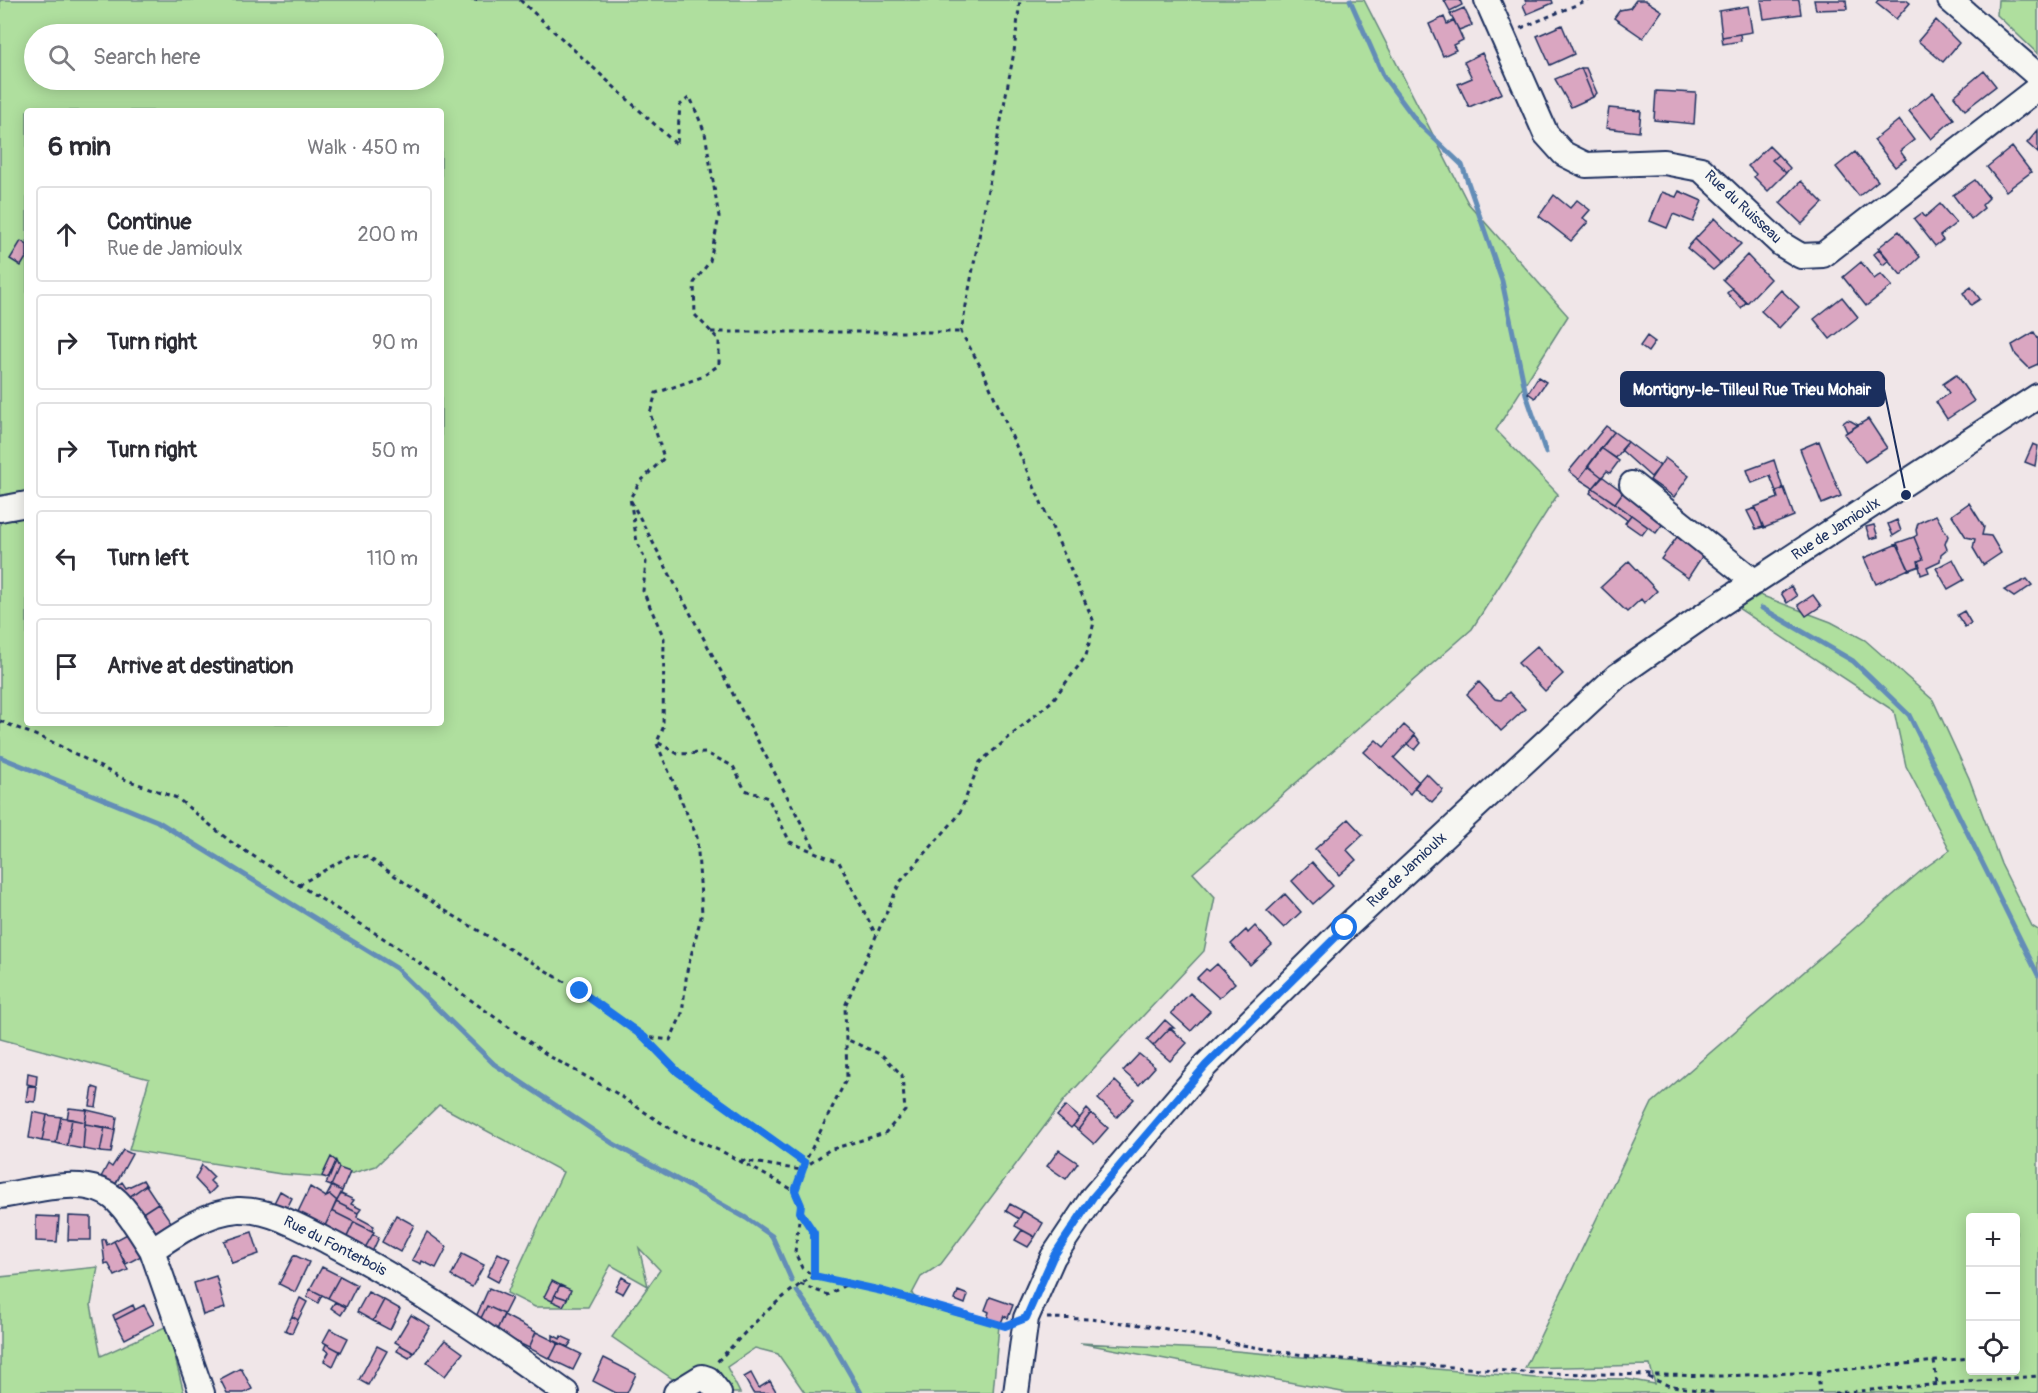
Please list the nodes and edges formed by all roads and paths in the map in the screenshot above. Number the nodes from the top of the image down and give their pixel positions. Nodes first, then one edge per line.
1 (520, 0) edge
2 (1020, 0) edge
3 (1487, 0) edge
4 (1588, 0) edge
5 (1950, 0) edge
6 (1502, 35) junction
7 (2038, 76) edge
8 (2038, 88) edge
9 (711, 332) junction
10 (961, 332) junction
11 (2038, 396) edge
12 (1632, 484) dead end
13 (630, 498) junction
14 (24, 505) edge
15 (0, 509) edge
16 (1755, 582) junction
17 (0, 721) edge
18 (657, 742) junction
19 (817, 853) junction
20 (299, 885) junction
21 (876, 935) junction
22 (644, 1037) junction
23 (846, 1039) junction
24 (736, 1160) junction
25 (805, 1163) junction
26 (801, 1170) junction
27 (795, 1191) junction
28 (0, 1196) edge
29 (800, 1212) junction
30 (152, 1250) junction
31 (814, 1276) junction
32 (800, 1284) junction
33 (847, 1284) junction
34 (1026, 1318) junction
35 (1966, 1358) edge
36 (1934, 1361) junction
37 (1818, 1372) junction
38 (2038, 1376) edge
39 (1645, 1377) junction
40 (1936, 1384) junction
41 (711, 1385) edge
42 (202, 1393) edge
43 (566, 1393) edge
44 (676, 1393) edge
45 (1016, 1393) edge
46 (1716, 1393) edge
47 (1820, 1393) edge
48 (1834, 1393) edge

1 - 9 path
2 - 10 path
3 - 6 street, Rue du Ruisseau
4 - 6 path
5 - 7 street
6 - 8 street, Rue du Ruisseau
9 - 10 path
9 - 13 path
10 - 21 path
11 - 16 street, Rue de Jamioulx
12 - 16 street
13 - 18 path
13 - 19 path
14 - 15 street
16 - 34 street, Rue de Jamioulx
17 - 20 path
18 - 19 path
18 - 22 path
19 - 21 path
20 - 22 path
20 - 24 path
21 - 23 path
22 - 25 path
23 - 25 path
23 - 26 path
24 - 26 path
24 - 27 path
25 - 26 path
26 - 27 path
27 - 29 path
28 - 30 street
29 - 31 path
29 - 31 path
30 - 42 street
30 - 43 street, Rue du Fonterbois
31 - 32 path
31 - 33 path
32 - 33 path
32 - 41 path
33 - 34 path
34 - 39 path
34 - 45 street, Rue de Jamioulx
35 - 36 path
36 - 37 path
36 - 40 path
37 - 39 path
37 - 47 path
38 - 40 path
39 - 46 path
40 - 48 path
41 - 44 street

